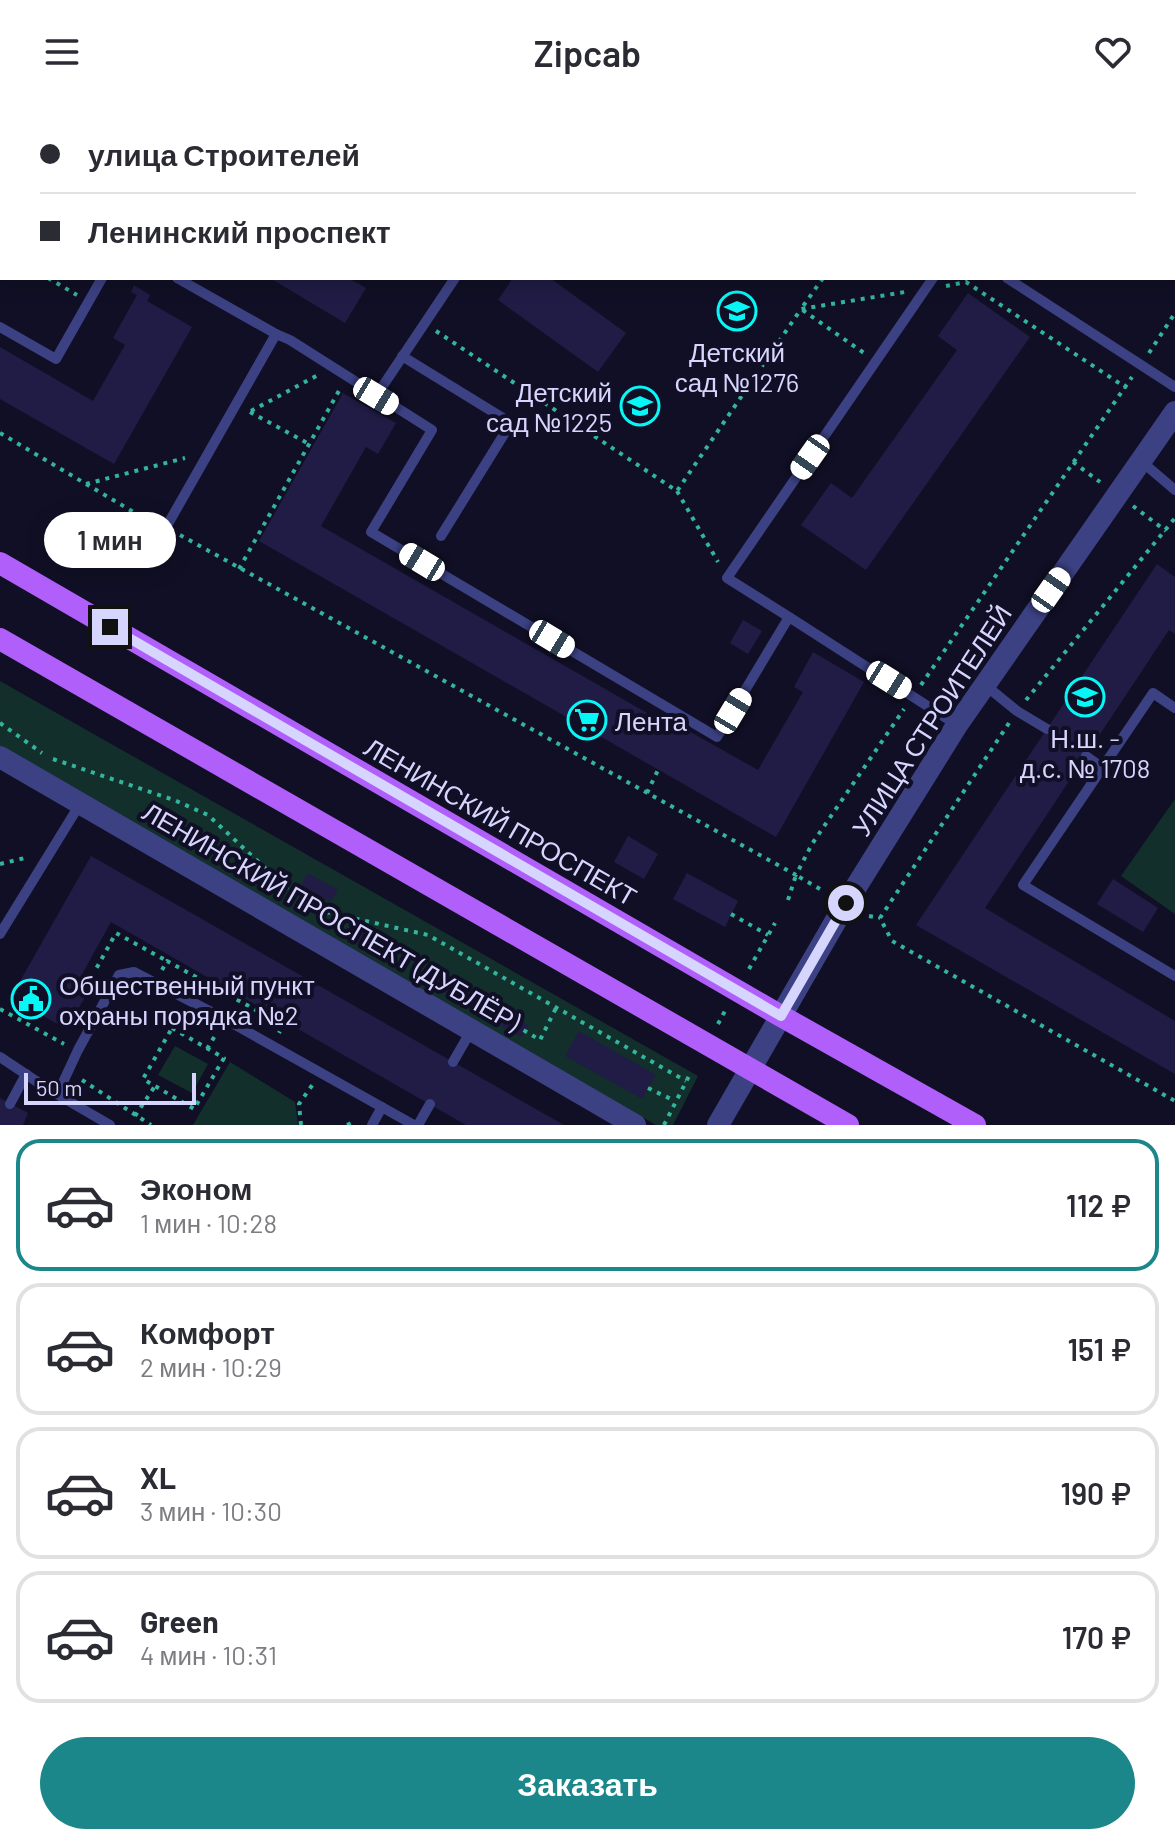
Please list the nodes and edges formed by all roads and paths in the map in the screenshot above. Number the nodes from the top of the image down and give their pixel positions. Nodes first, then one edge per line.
1 (51, 280) edge
2 (101, 280) edge
3 (181, 280) edge
4 (454, 280) edge
5 (822, 280) edge
6 (932, 280) edge
7 (1010, 280) edge
8 (926, 289) junction
9 (89, 302) junction
10 (801, 309) junction
11 (1175, 313) edge
12 (424, 323) junction
13 (0, 327) edge
14 (276, 334) junction
15 (402, 356) junction
16 (876, 361) junction
17 (1141, 364) junction
18 (332, 367) junction
19 (347, 377) junction
20 (1125, 387) junction
21 (1175, 387) edge
22 (376, 396) junction
23 (256, 400) dead end
24 (250, 412) junction
25 (1175, 412) edge
26 (243, 423) dead end
27 (0, 433) edge
28 (309, 444) junction
29 (209, 452) junction
30 (1141, 461) junction
31 (86, 484) junction
32 (1175, 490) edge
33 (677, 491) junction
34 (187, 524) dead end
35 (165, 530) junction
36 (179, 536) junction
37 (441, 536) dead end
38 (156, 545) dead end
39 (0, 563) edge
40 (239, 569) junction
41 (727, 578) junction
42 (789, 617) junction
43 (0, 639) edge
44 (985, 685) junction
45 (914, 695) junction
46 (1175, 708) edge
47 (0, 723) edge
48 (957, 725) junction
49 (1047, 729) dead end
50 (1086, 756) dead end
51 (0, 757) edge
52 (1103, 768) junction
53 (658, 770) dead end
54 (647, 793) junction
55 (80, 804) junction
56 (33, 856) dead end
57 (0, 864) edge
58 (796, 875) junction
59 (820, 889) dead end
60 (788, 900) dead end
61 (731, 914) dead end
62 (869, 916) dead end
63 (880, 918) dead end
64 (775, 923) dead end
65 (0, 934) edge
66 (768, 935) junction
67 (892, 941) dead end
68 (749, 969) dead end
69 (1175, 976) edge
70 (155, 982) junction
71 (556, 1008) junction
72 (726, 1009) dead end
73 (781, 1016) junction
74 (515, 1025) dead end
75 (716, 1026) dead end
76 (472, 1029) junction
77 (272, 1045) junction
78 (0, 1057) edge
79 (453, 1062) dead end
80 (750, 1068) junction
81 (691, 1072) dead end
82 (26, 1074) junction
83 (321, 1074) junction
84 (686, 1081) junction
85 (155, 1086) junction
86 (648, 1088) dead end
87 (58, 1093) junction
88 (1175, 1101) edge
89 (675, 1102) junction
90 (10, 1104) dead end
91 (430, 1104) dead end
92 (382, 1107) junction
93 (135, 1116) dead end
94 (110, 1125) edge
95 (301, 1125) edge
96 (372, 1125) edge
97 (416, 1125) edge
98 (635, 1125) edge
99 (664, 1125) edge
100 (718, 1125) edge
101 (848, 1125) edge
102 (975, 1125) edge

1 - 9 path
2 - 9 lane
3 - 14 lane
4 - 12 lane
5 - 10 path
6 - 8 lane
7 - 17 lane
8 - 10 path
8 - 16 lane
8 - 20 path
9 - 13 lane
10 - 16 path
10 - 33 path
11 - 17 path
12 - 15 lane
12 - 33 path
14 - 18 lane
14 - 29 lane
15 - 22 lane
15 - 37 lane
16 - 41 lane
17 - 20 path
17 - 21 lane
18 - 19 lane
18 - 24 path
19 - 22 lane
19 - 28 path
20 - 45 path
22 - 42 lane
23 - 24 path
24 - 26 path
24 - 28 path
25 - 30 street, УЛИЦА СТРОИТЕЛЕЙ
27 - 31 path
28 - 40 path
29 - 31 path
29 - 35 lane
30 - 32 lane
30 - 44 street, УЛИЦА СТРОИТЕЛЕЙ
31 - 35 path
33 - 41 path
34 - 36 path
35 - 36 path
35 - 38 lane
36 - 40 path
39 - 73 main road, ЛЕНИНСКИЙ ПРОСПЕКТ
40 - 54 path
41 - 42 lane
42 - 45 lane
43 - 80 main road
44 - 48 street, УЛИЦА СТРОИТЕЛЕЙ
44 - 49 lane
45 - 48 lane
45 - 58 path
46 - 52 lane
47 - 71 path
48 - 73 street, УЛИЦА СТРОИТЕЛЕЙ
50 - 52 lane
51 - 55 street, ЛЕНИНСКИЙ ПРОСПЕКТ (ДУБЛЁР)
52 - 69 lane
53 - 54 path
54 - 58 path
55 - 65 lane
55 - 76 street, ЛЕНИНСКИЙ ПРОСПЕКТ (ДУБЛЁР)
56 - 57 path
58 - 59 path
58 - 60 path
61 - 66 path
62 - 63 path
64 - 66 path
66 - 68 path
67 - 88 path
70 - 77 lane
70 - 77 path
70 - 87 lane
71 - 74 path
71 - 84 path
72 - 75 path
73 - 80 street, УЛИЦА СТРОИТЕЛЕЙ
73 - 102 main road, ЛЕНИНСКИЙ ПРОСПЕКТ
76 - 79 lane
76 - 98 street, ЛЕНИНСКИЙ ПРОСПЕКТ (ДУБЛЁР)
77 - 83 lane
78 - 82 lane
80 - 100 street, УЛИЦА СТРОИТЕЛЕЙ
80 - 101 main road
81 - 84 path
82 - 87 lane
82 - 90 lane
83 - 92 lane
83 - 95 path
84 - 89 path
85 - 85 path
85 - 93 path
86 - 89 path
87 - 94 lane
89 - 99 path
91 - 97 lane
92 - 96 lane
92 - 97 lane

